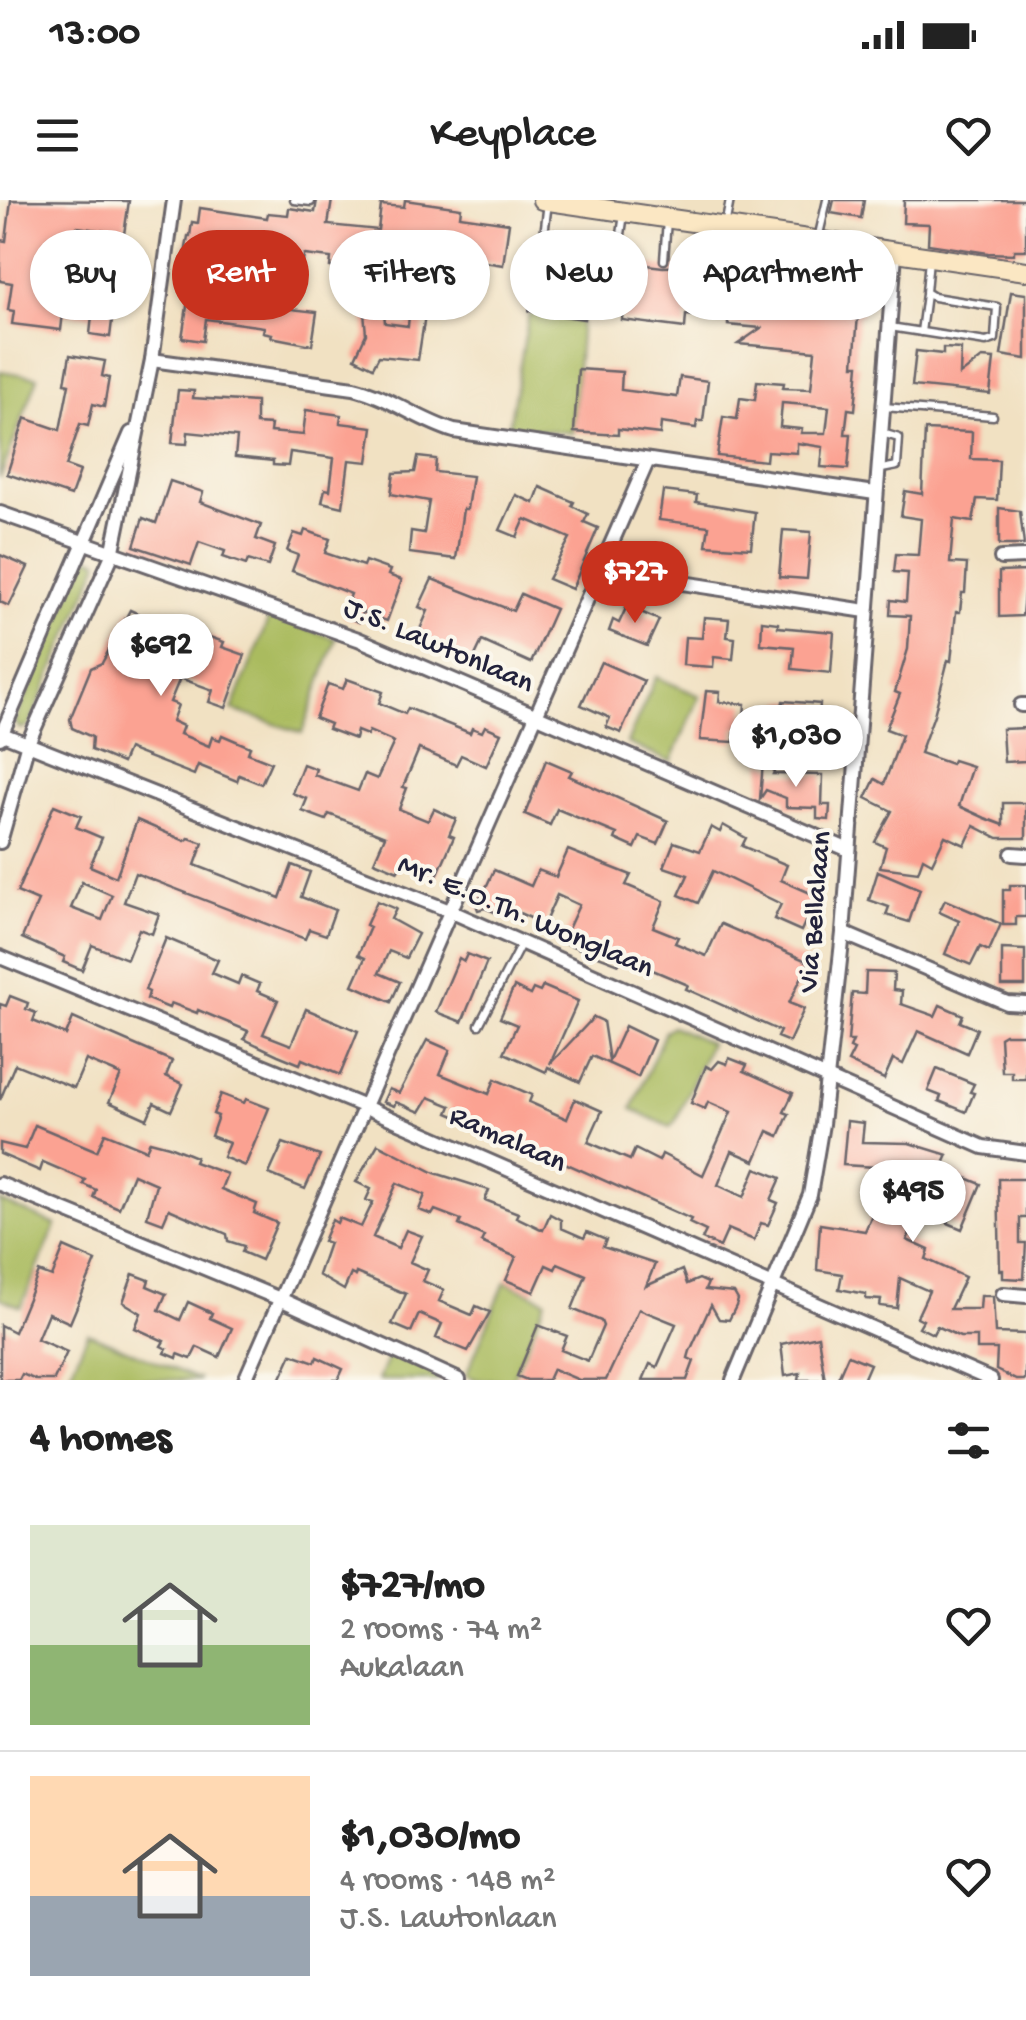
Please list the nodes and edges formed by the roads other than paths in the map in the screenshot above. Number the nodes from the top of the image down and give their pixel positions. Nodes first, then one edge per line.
1 (174, 200) edge
2 (294, 200) edge
3 (545, 200) edge
4 (730, 200) edge
5 (826, 200) edge
6 (311, 202) edge
7 (624, 212) junction
8 (668, 219) junction
9 (725, 227) junction
10 (543, 230) edge
11 (621, 230) edge
12 (746, 230) edge
13 (820, 230) edge
14 (896, 254) edge
15 (929, 258) junction
16 (664, 260) dead end
17 (1026, 271) edge
18 (926, 292) junction
19 (890, 320) edge
20 (890, 327) junction
21 (921, 332) junction
22 (152, 360) junction
23 (140, 407) junction
24 (883, 407) junction
25 (994, 416) dead end
26 (648, 460) junction
27 (875, 493) junction
28 (0, 514) edge
29 (84, 544) junction
30 (112, 555) junction
31 (1001, 558) dead end
32 (1026, 558) edge
33 (598, 570) junction
34 (866, 611) junction
35 (534, 715) junction
36 (0, 735) edge
37 (28, 743) junction
38 (0, 842) edge
39 (848, 850) junction
40 (450, 911) junction
41 (843, 934) junction
42 (522, 942) junction
43 (0, 957) edge
44 (1026, 1004) edge
45 (479, 1025) dead end
46 (826, 1077) junction
47 (365, 1106) junction
48 (1026, 1153) edge
49 (0, 1184) edge
50 (773, 1284) junction
51 (1003, 1294) dead end
52 (1026, 1296) edge
53 (280, 1299) junction
54 (245, 1380) edge
55 (459, 1380) edge
56 (732, 1380) edge
57 (991, 1380) edge

1 - 22 street
2 - 6 lane
3 - 7 street
3 - 10 lane
4 - 9 lane
5 - 13 lane
7 - 8 street
7 - 11 lane
8 - 9 street
8 - 16 lane
9 - 12 street
14 - 15 street
15 - 17 street
15 - 18 lane
18 - 21 lane
18 - 21 lane
19 - 20 street, Via Bellalaan
20 - 21 lane
20 - 24 street, Via Bellalaan
22 - 23 street
22 - 26 street
23 - 29 street
23 - 30 street
24 - 25 lane
24 - 27 street, Via Bellalaan
26 - 27 street
26 - 33 street
27 - 34 street, Via Bellalaan
28 - 29 street, J.S. Lawtonlaan
29 - 30 street, J.S. Lawtonlaan
29 - 36 street
30 - 35 street, J.S. Lawtonlaan
30 - 37 street
31 - 32 street
33 - 34 street
33 - 35 street
34 - 39 street, Via Bellalaan
35 - 39 street, J.S. Lawtonlaan
35 - 40 street
36 - 37 street, Mr. E.O.Th. Wonglaan
37 - 38 street
37 - 40 street, Mr. E.O.Th. Wonglaan
39 - 41 street, Via Bellalaan
40 - 42 street, Mr. E.O.Th. Wonglaan
40 - 47 street
41 - 44 street
41 - 46 street, Via Bellalaan
42 - 45 lane
42 - 46 street, Mr. E.O.Th. Wonglaan
43 - 47 street, Ramalaan
46 - 48 street, Mr. E.O.Th. Wonglaan
46 - 50 street, Via Bellalaan
47 - 50 street, Ramalaan
47 - 53 street
49 - 53 street
50 - 56 street, Via Bellalaan
50 - 57 street, Ramalaan
51 - 52 street
53 - 54 street
53 - 55 street

